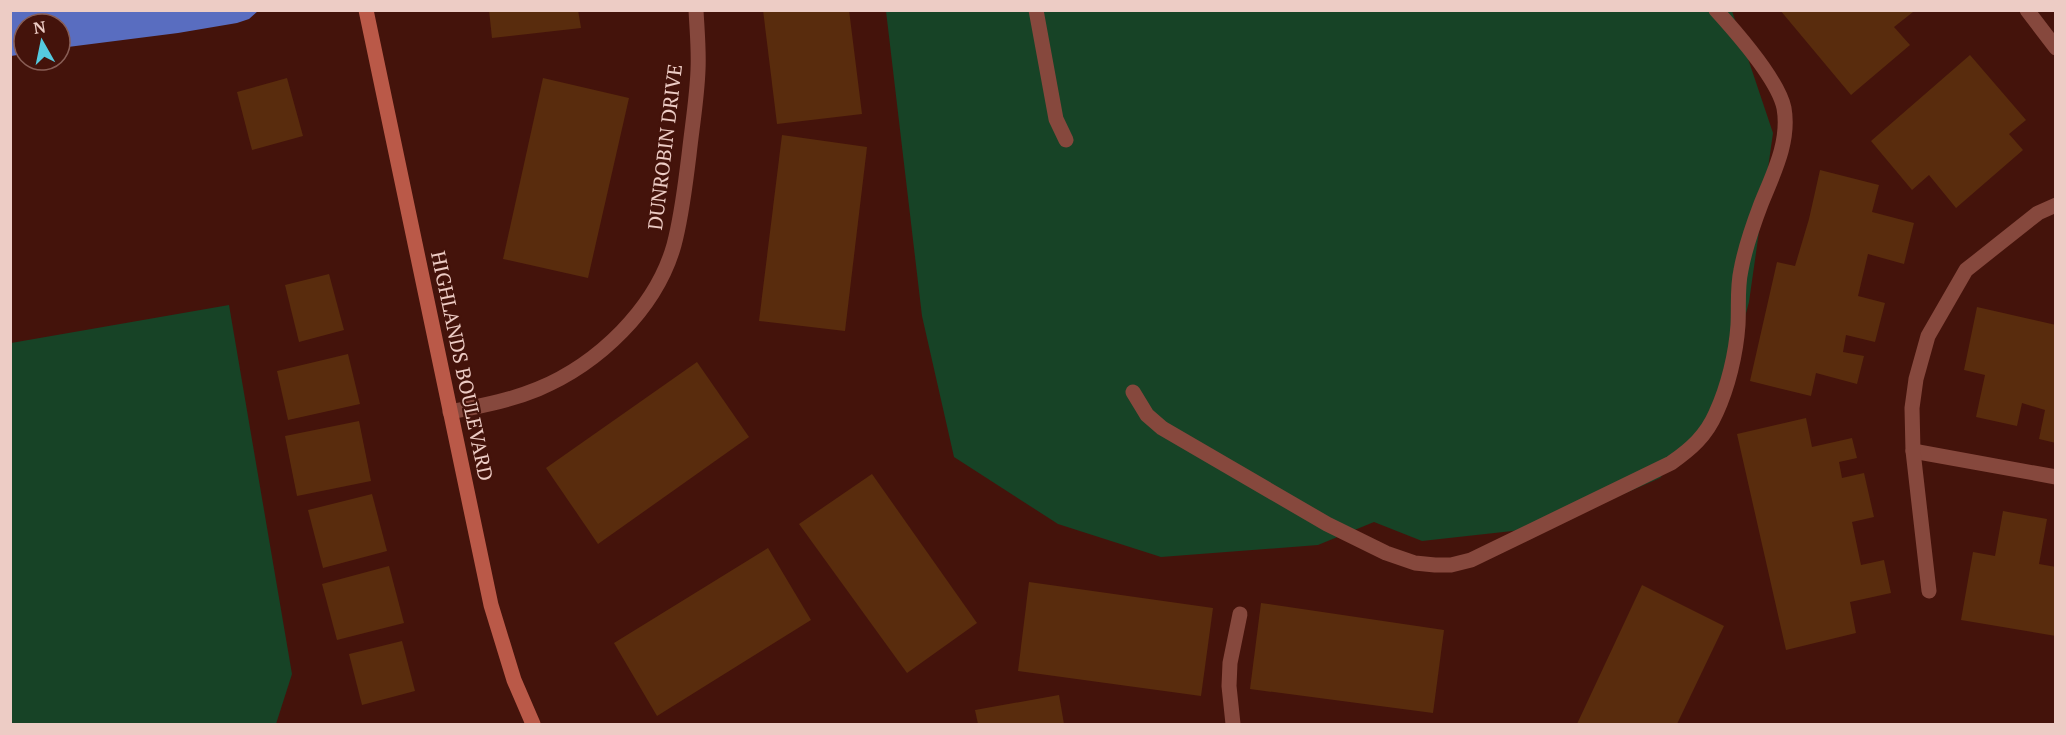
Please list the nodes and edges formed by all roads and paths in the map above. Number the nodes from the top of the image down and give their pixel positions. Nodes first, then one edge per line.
1 (366, 10) edge
2 (696, 10) edge
3 (1036, 10) edge
4 (1716, 10) edge
5 (2027, 10) edge
6 (2055, 48) edge
7 (1066, 140) dead end
8 (2055, 206) edge
9 (1132, 392) dead end
10 (450, 412) junction
11 (1913, 451) junction
12 (2055, 477) edge
13 (1929, 591) dead end
14 (1240, 614) dead end
15 (532, 724) edge
16 (1233, 724) edge

1 - 10 street, HIGHLANDS BOULEVARD
2 - 10 street, DUNROBIN DRIVE
3 - 7 street
4 - 9 street
5 - 6 street
8 - 11 street
10 - 15 street, HIGHLANDS BOULEVARD
11 - 12 street
11 - 13 street
14 - 16 street

